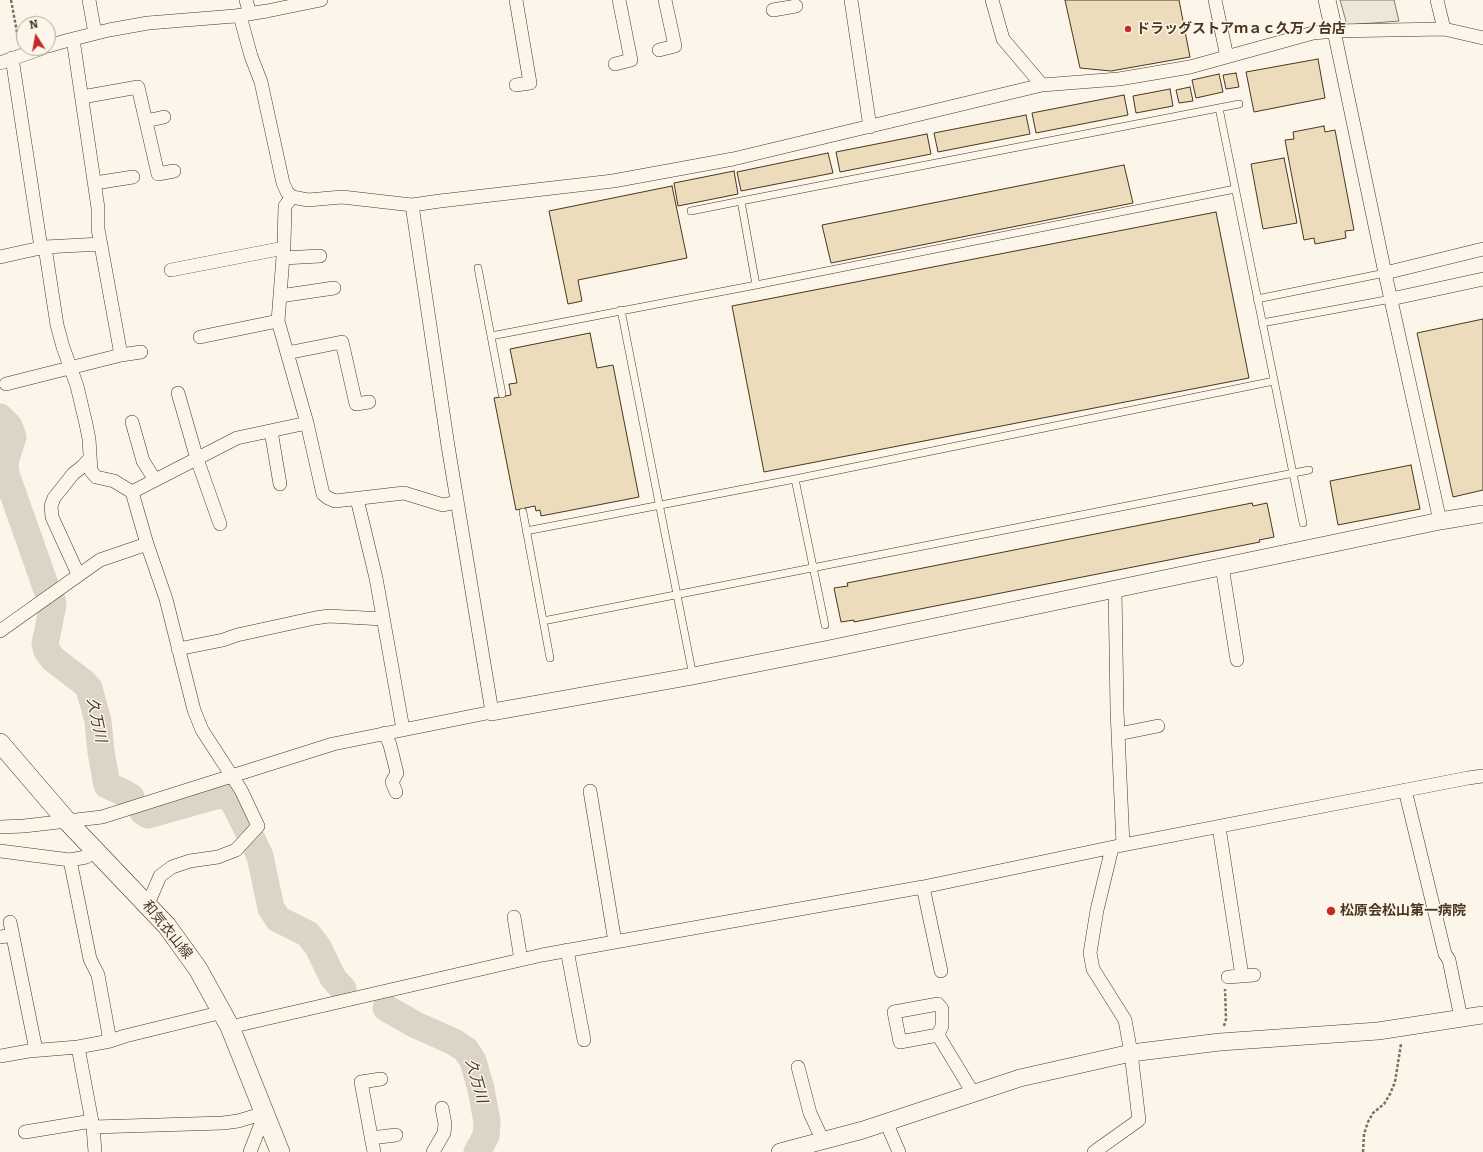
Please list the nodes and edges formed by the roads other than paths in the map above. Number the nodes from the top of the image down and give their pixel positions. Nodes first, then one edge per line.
1 (89, 0) edge
2 (246, 0) edge
3 (321, 0) edge
4 (516, 0) edge
5 (619, 0) edge
6 (665, 0) edge
7 (851, 0) edge
8 (992, 0) edge
9 (1215, 0) edge
10 (1327, 0) edge
11 (1437, 0) edge
12 (789, 5) edge
13 (773, 10) dead end
14 (245, 15) junction
15 (1444, 29) junction
16 (1334, 30) junction
17 (95, 33) junction
18 (1483, 38) edge
19 (73, 39) junction
20 (56, 44) edge
21 (659, 50) dead end
22 (1227, 57) junction
23 (11, 59) edge
24 (615, 64) dead end
25 (1042, 85) junction
26 (516, 86) dead end
27 (82, 97) junction
28 (1239, 104) dead end
29 (1219, 108) junction
30 (164, 117) dead end
31 (146, 121) junction
32 (870, 127) junction
33 (174, 171) dead end
34 (133, 177) dead end
35 (95, 183) junction
36 (1235, 189) junction
37 (292, 197) junction
38 (741, 201) junction
39 (412, 206) junction
40 (691, 211) dead end
41 (101, 244) junction
42 (43, 247) junction
43 (1483, 249) edge
44 (283, 253) junction
45 (320, 256) dead end
46 (0, 257) edge
47 (478, 268) dead end
48 (171, 270) dead end
49 (1385, 273) junction
50 (1483, 279) edge
51 (756, 286) junction
52 (334, 288) dead end
53 (280, 296) junction
54 (1390, 299) junction
55 (1257, 300) junction
56 (621, 310) junction
57 (278, 321) junction
58 (1262, 324) junction
59 (491, 336) junction
60 (200, 337) dead end
61 (140, 352) dead end
62 (287, 353) junction
63 (121, 355) junction
64 (71, 368) junction
65 (1274, 381) junction
66 (6, 384) dead end
67 (178, 392) dead end
68 (502, 394) dead end
69 (369, 402) dead end
70 (132, 422) dead end
71 (307, 423) junction
72 (271, 431) junction
73 (90, 458) junction
74 (197, 458) junction
75 (1309, 470) dead end
76 (1293, 474) junction
77 (795, 479) junction
78 (155, 480) junction
79 (280, 484) dead end
80 (132, 492) junction
81 (357, 499) junction
82 (457, 502) junction
83 (659, 506) junction
84 (523, 512) dead end
85 (1483, 514) edge
86 (1440, 521) junction
87 (1303, 523) dead end
88 (220, 524) dead end
89 (526, 532) junction
90 (147, 544) junction
91 (1222, 566) junction
92 (813, 567) junction
93 (78, 574) junction
94 (1115, 589) junction
95 (677, 594) junction
96 (383, 618) junction
97 (543, 621) junction
98 (825, 625) dead end
99 (0, 631) edge
100 (178, 649) junction
101 (550, 658) dead end
102 (1237, 660) dead end
103 (693, 676) junction
104 (492, 712) junction
105 (1158, 726) dead end
106 (403, 729) junction
107 (385, 733) junction
108 (1118, 734) junction
109 (0, 743) edge
110 (233, 776) junction
111 (1483, 776) edge
112 (1405, 790) junction
113 (590, 791) dead end
114 (396, 792) dead end
115 (67, 821) junction
116 (0, 827) edge
117 (1219, 827) junction
118 (1117, 847) junction
119 (0, 851) edge
120 (96, 851) junction
121 (70, 860) junction
122 (922, 887) junction
123 (148, 904) junction
124 (514, 917) dead end
125 (8, 931) edge
126 (614, 942) junction
127 (567, 950) junction
128 (521, 960) junction
129 (941, 971) dead end
130 (1227, 981) road end
131 (1483, 1014) edge
132 (1461, 1018) junction
133 (226, 1019) junction
134 (938, 1035) dead end
135 (584, 1040) dead end
136 (110, 1041) junction
137 (78, 1047) junction
138 (36, 1050) junction
139 (1131, 1053) junction
140 (0, 1056) edge
141 (798, 1067) dead end
142 (381, 1079) dead end
143 (973, 1093) junction
144 (442, 1108) dead end
145 (265, 1113) junction
146 (886, 1122) junction
147 (92, 1124) junction
148 (25, 1132) dead end
149 (396, 1135) dead end
150 (371, 1138) junction
151 (823, 1141) junction
152 (95, 1152) edge
153 (250, 1152) edge
154 (280, 1152) edge
155 (374, 1152) edge
156 (433, 1152) edge
157 (780, 1152) edge
158 (899, 1152) edge
159 (1094, 1152) edge

1 - 17 street
2 - 14 street
3 - 14 street
4 - 26 street
5 - 24 street
6 - 21 street
7 - 32 street
8 - 25 street
9 - 22 street
10 - 16 street
11 - 15 street
12 - 13 street
14 - 17 street
14 - 37 street
15 - 16 street
15 - 18 street
16 - 22 street
16 - 49 street
17 - 19 street
19 - 20 street
19 - 27 street
22 - 25 street
23 - 42 street
25 - 32 street
27 - 31 street
27 - 35 street
28 - 29 lane
29 - 36 lane
29 - 38 lane
30 - 31 street
31 - 33 street
32 - 39 street
34 - 35 street
35 - 41 street
36 - 51 lane
36 - 55 lane
37 - 39 street
37 - 44 street
38 - 40 lane
38 - 51 lane
39 - 82 street
41 - 42 street
41 - 63 street
42 - 46 street
42 - 64 street
43 - 49 street
44 - 45 street
44 - 48 street
44 - 53 street
47 - 59 lane
49 - 54 street
49 - 55 lane
50 - 54 street
51 - 56 lane
52 - 53 street
53 - 57 street
54 - 58 lane
54 - 86 street
55 - 58 lane
56 - 59 lane
56 - 83 lane
57 - 60 street
57 - 62 street
58 - 65 lane
59 - 68 lane
61 - 63 street
62 - 69 street
62 - 71 street
63 - 64 street
64 - 66 street
64 - 73 street
65 - 76 lane
65 - 77 lane
67 - 74 street
70 - 78 street
71 - 72 street
71 - 81 street
72 - 74 street
72 - 79 street
73 - 80 street
73 - 93 street
74 - 78 street
74 - 88 street
75 - 76 lane
76 - 87 lane
76 - 92 lane
77 - 83 lane
77 - 92 lane
78 - 80 street
80 - 90 street
81 - 82 street
81 - 96 street
82 - 104 street
83 - 89 lane
83 - 95 lane
84 - 89 lane
85 - 86 street
86 - 91 street
89 - 97 lane
90 - 93 street
90 - 100 street
91 - 94 street
91 - 102 street
92 - 95 lane
92 - 98 lane
93 - 99 street
94 - 103 street
94 - 108 street
95 - 97 lane
95 - 103 lane
96 - 100 street
96 - 106 street
97 - 101 lane
100 - 110 street
103 - 104 street
104 - 106 street
105 - 108 street
106 - 107 street
107 - 110 street
107 - 114 street
108 - 118 street
109 - 115 main road, 和気衣山線
110 - 115 street
110 - 123 street
111 - 112 street
112 - 117 street
112 - 132 street
113 - 126 street
115 - 116 street
115 - 120 main road, 和気衣山線
117 - 118 street
117 - 130 street
118 - 122 street
118 - 139 street
119 - 121 street
120 - 121 street
120 - 123 main road, 和気衣山線
121 - 136 street
122 - 126 street
122 - 129 street
123 - 133 main road, 和気衣山線
124 - 128 street
125 - 138 street
126 - 127 street
127 - 128 street
127 - 135 street
128 - 133 street
131 - 132 street
132 - 139 street
133 - 136 street
133 - 145 main road, 和気衣山線
134 - 143 street
136 - 137 street
137 - 138 street
137 - 147 street
138 - 140 street
139 - 143 street
139 - 159 street
141 - 151 street
142 - 150 street
143 - 146 street
144 - 156 street
145 - 147 street
145 - 153 street
145 - 154 main road, 和気衣山線
146 - 151 street
146 - 158 street
147 - 148 street
147 - 152 street
149 - 150 street
150 - 155 street
151 - 157 street

